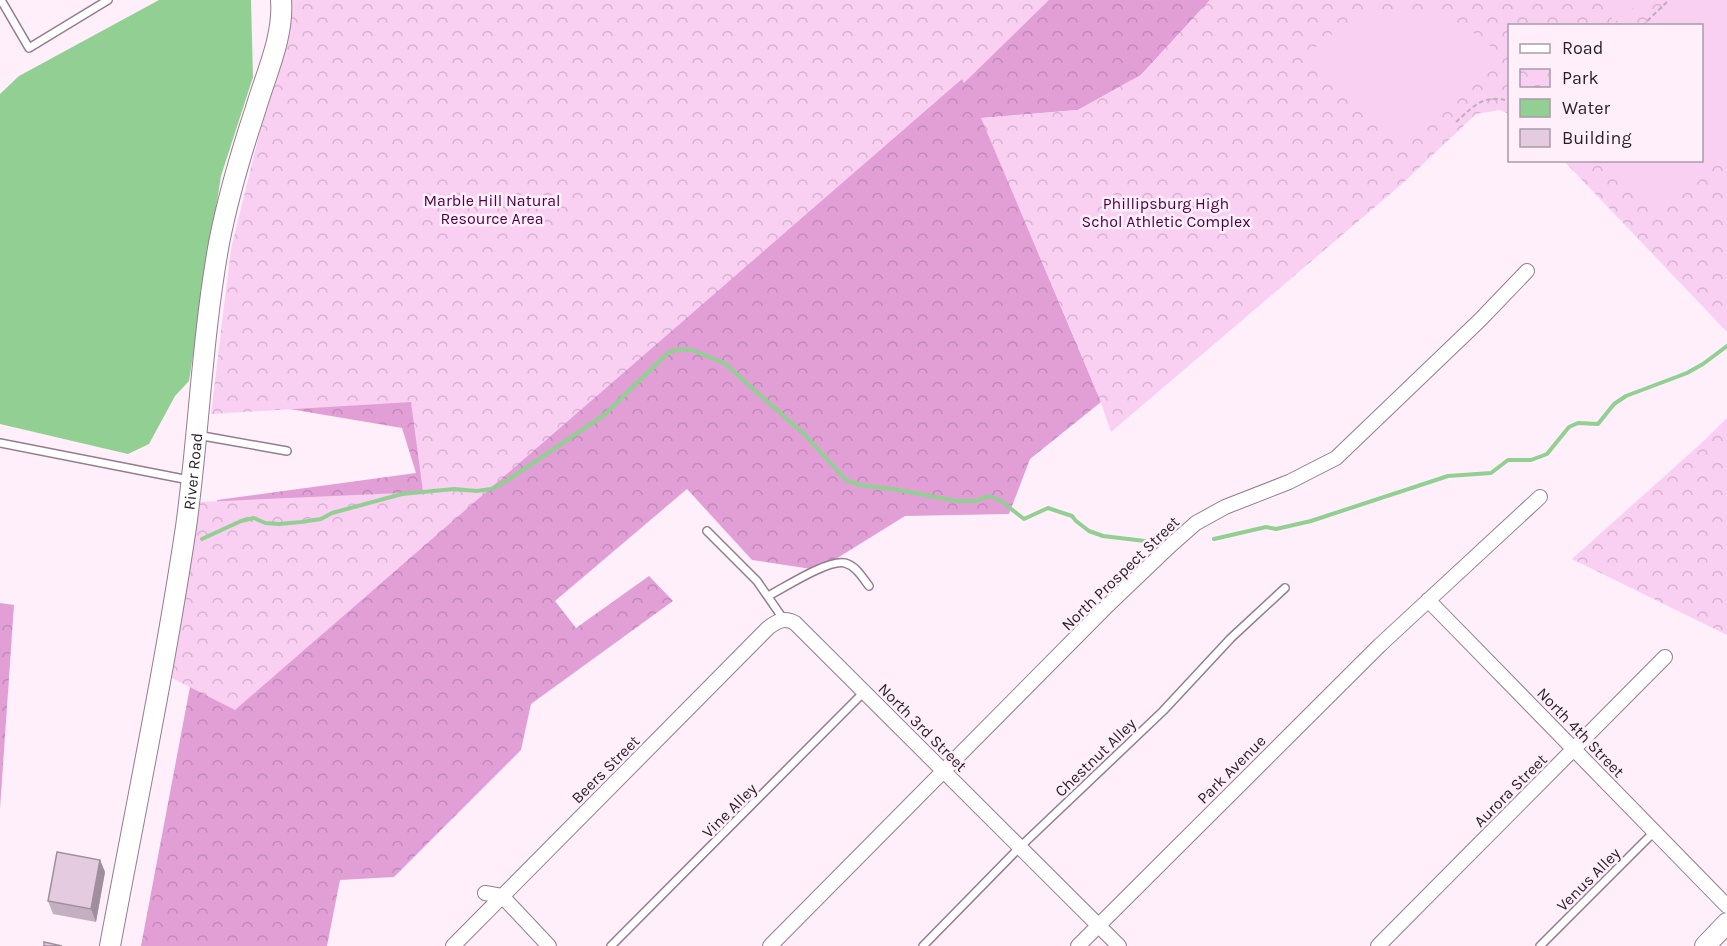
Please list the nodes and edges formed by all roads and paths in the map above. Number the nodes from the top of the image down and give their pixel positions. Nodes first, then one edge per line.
1 (1, 0) edge
2 (108, 0) edge
3 (281, 0) edge
4 (1670, 0) edge
5 (1644, 24) edge
6 (1508, 101) edge
7 (1456, 122) dead end
8 (1527, 271) dead end
9 (198, 435) junction
10 (0, 443) edge
11 (287, 451) dead end
12 (191, 481) junction
13 (1540, 497) dead end
14 (707, 531) dead end
15 (869, 586) dead end
16 (1284, 588) dead end
17 (768, 596) junction
18 (1428, 600) junction
19 (784, 620) junction
20 (1665, 657) dead end
21 (864, 692) junction
22 (1574, 748) junction
23 (944, 772) junction
24 (1655, 831) junction
25 (1020, 847) junction
26 (485, 893) dead end
27 (502, 896) junction
28 (1727, 906) edge
29 (1727, 923) edge
30 (1099, 925) junction
31 (110, 946) edge
32 (453, 946) edge
33 (549, 946) edge
34 (611, 946) edge
35 (770, 946) edge
36 (923, 946) edge
37 (1078, 946) edge
38 (1119, 946) edge
39 (1378, 946) edge
40 (1540, 946) edge
41 (1705, 946) edge

1 - 2 lane
3 - 9 street, River Road
4 - 5 path
6 - 7 path
8 - 23 street, North Prospect Street
9 - 11 lane
9 - 12 street, River Road
10 - 12 lane
12 - 31 street, River Road
13 - 18 street
14 - 17 lane, North 3rd Street
15 - 17 lane
16 - 25 lane, Chestnut Alley
17 - 19 lane, North 3rd Street
18 - 22 street, North 4th Street
18 - 30 street, Park Avenue
19 - 21 street, North 3rd Street
19 - 27 street, Beers Street
20 - 22 street, Aurora Street
21 - 23 street, North 3rd Street
21 - 34 lane, Vine Alley
22 - 24 street, North 4th Street
22 - 39 street, Aurora Street
23 - 25 street, North 3rd Street
23 - 35 street, North Prospect Street
24 - 28 street, North 4th Street
24 - 40 lane, Venus Alley
25 - 30 street, North 3rd Street
25 - 36 lane, Chestnut Alley
26 - 27 street
27 - 32 street, Beers Street
27 - 33 street
29 - 41 street
30 - 37 street, Park Avenue
30 - 38 street, North 3rd Street

